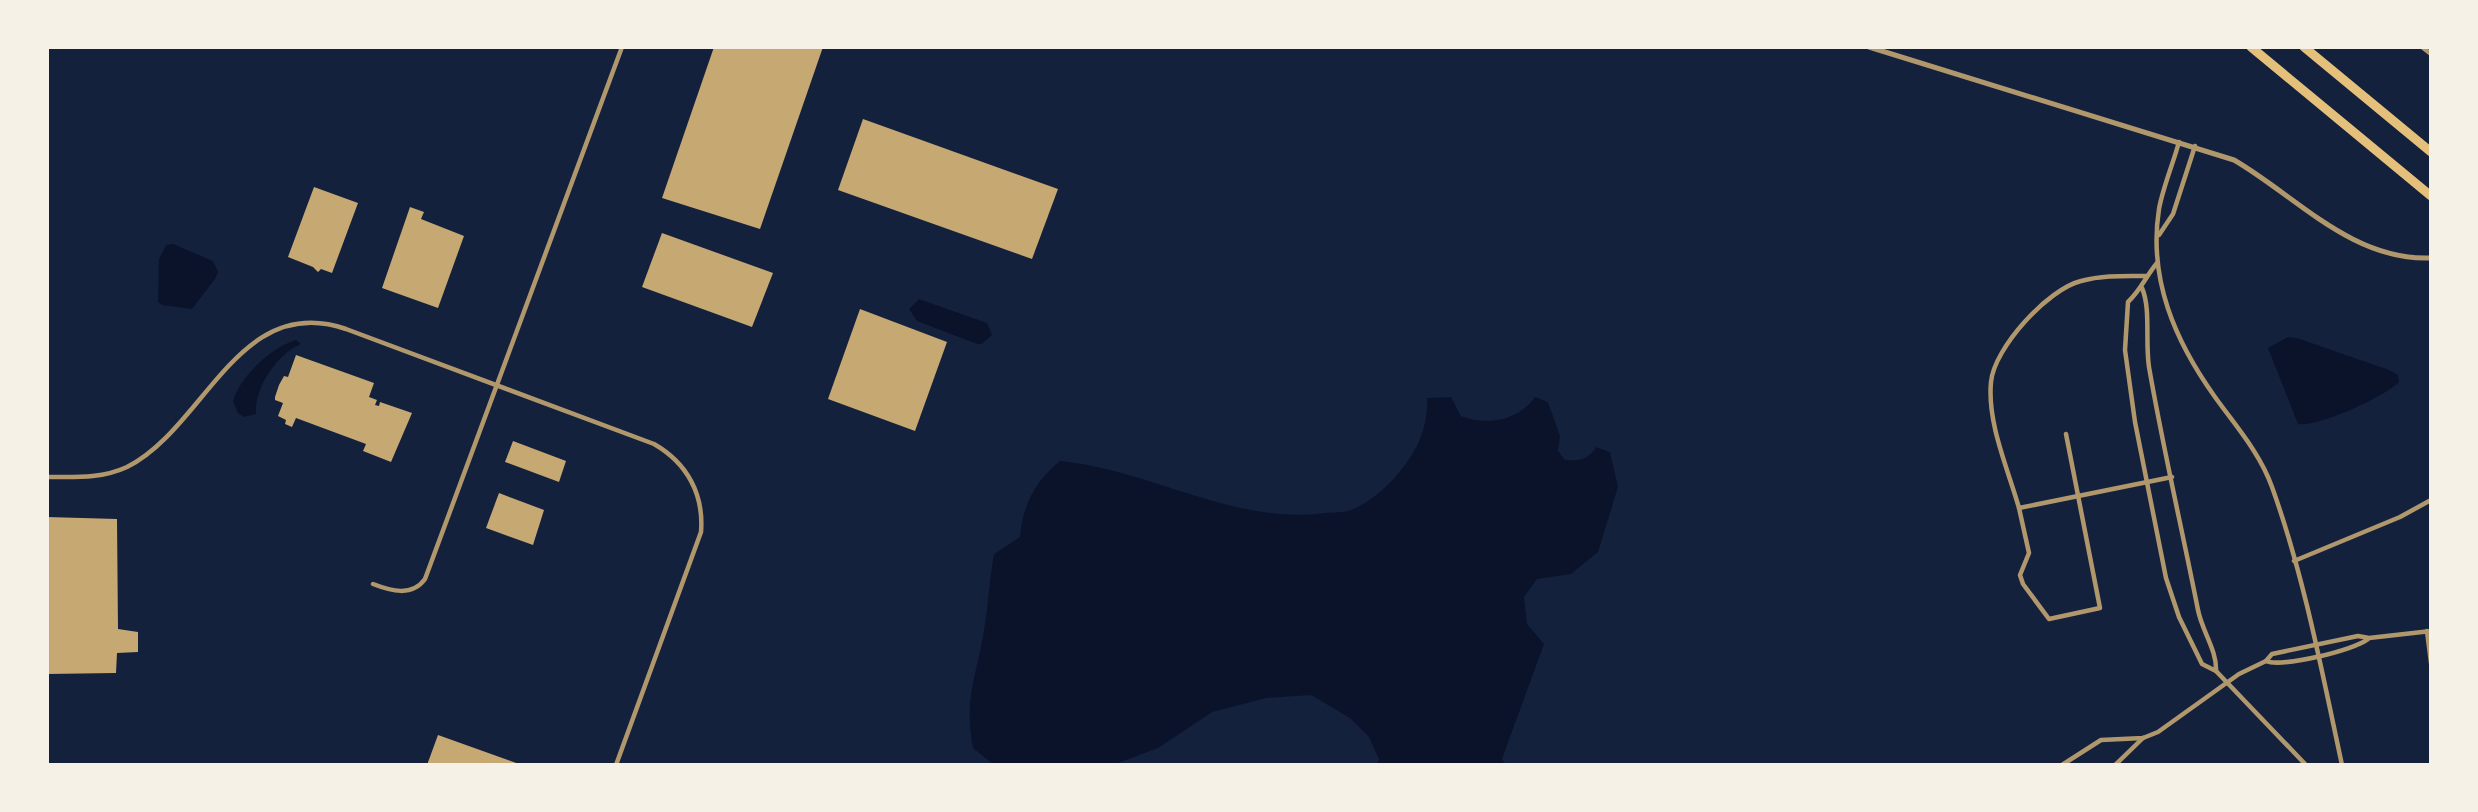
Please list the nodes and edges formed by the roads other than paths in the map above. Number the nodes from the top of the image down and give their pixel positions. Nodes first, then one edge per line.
1 (622, 47) edge
2 (1869, 47) edge
3 (2251, 47) edge
4 (2304, 47) edge
5 (2422, 47) edge
6 (2431, 54) edge
7 (2179, 142) junction
8 (2195, 146) junction
9 (2431, 152) edge
10 (2431, 196) edge
11 (2158, 236) junction
12 (2431, 258) edge
13 (2157, 263) junction
14 (2146, 276) junction
15 (2142, 288) junction
16 (497, 385) junction
17 (2066, 434) dead end
18 (47, 477) edge
19 (2172, 477) junction
20 (2149, 483) junction
21 (2079, 496) junction
22 (2431, 500) edge
23 (2019, 508) junction
24 (2294, 561) junction
25 (373, 584) dead end
26 (2429, 631) edge
27 (2368, 638) junction
28 (2316, 644) junction
29 (2318, 655) junction
30 (2266, 661) junction
31 (2431, 663) edge
32 (2216, 671) junction
33 (2225, 684) junction
34 (2143, 738) junction
35 (617, 765) edge
36 (2062, 765) edge
37 (2115, 765) edge
38 (2306, 765) edge
39 (2342, 765) edge

1 - 16 street
2 - 7 street
3 - 10 highway
4 - 9 highway
5 - 6 street
7 - 8 street
7 - 11 street
8 - 11 street
8 - 12 street
11 - 13 street
13 - 14 street
13 - 24 street
14 - 15 street
14 - 23 street
15 - 19 street
15 - 20 street
16 - 18 street
16 - 25 street
16 - 35 street
17 - 21 street
19 - 20 street
19 - 32 street
20 - 21 street
20 - 32 street
21 - 23 street
21 - 23 street
22 - 24 street
24 - 28 street
26 - 27 street
26 - 31 street
27 - 28 street
27 - 29 street
28 - 29 street
28 - 30 street
29 - 30 street
29 - 39 street
30 - 33 street
32 - 33 street
33 - 34 street
33 - 38 street
34 - 36 street
34 - 37 street

